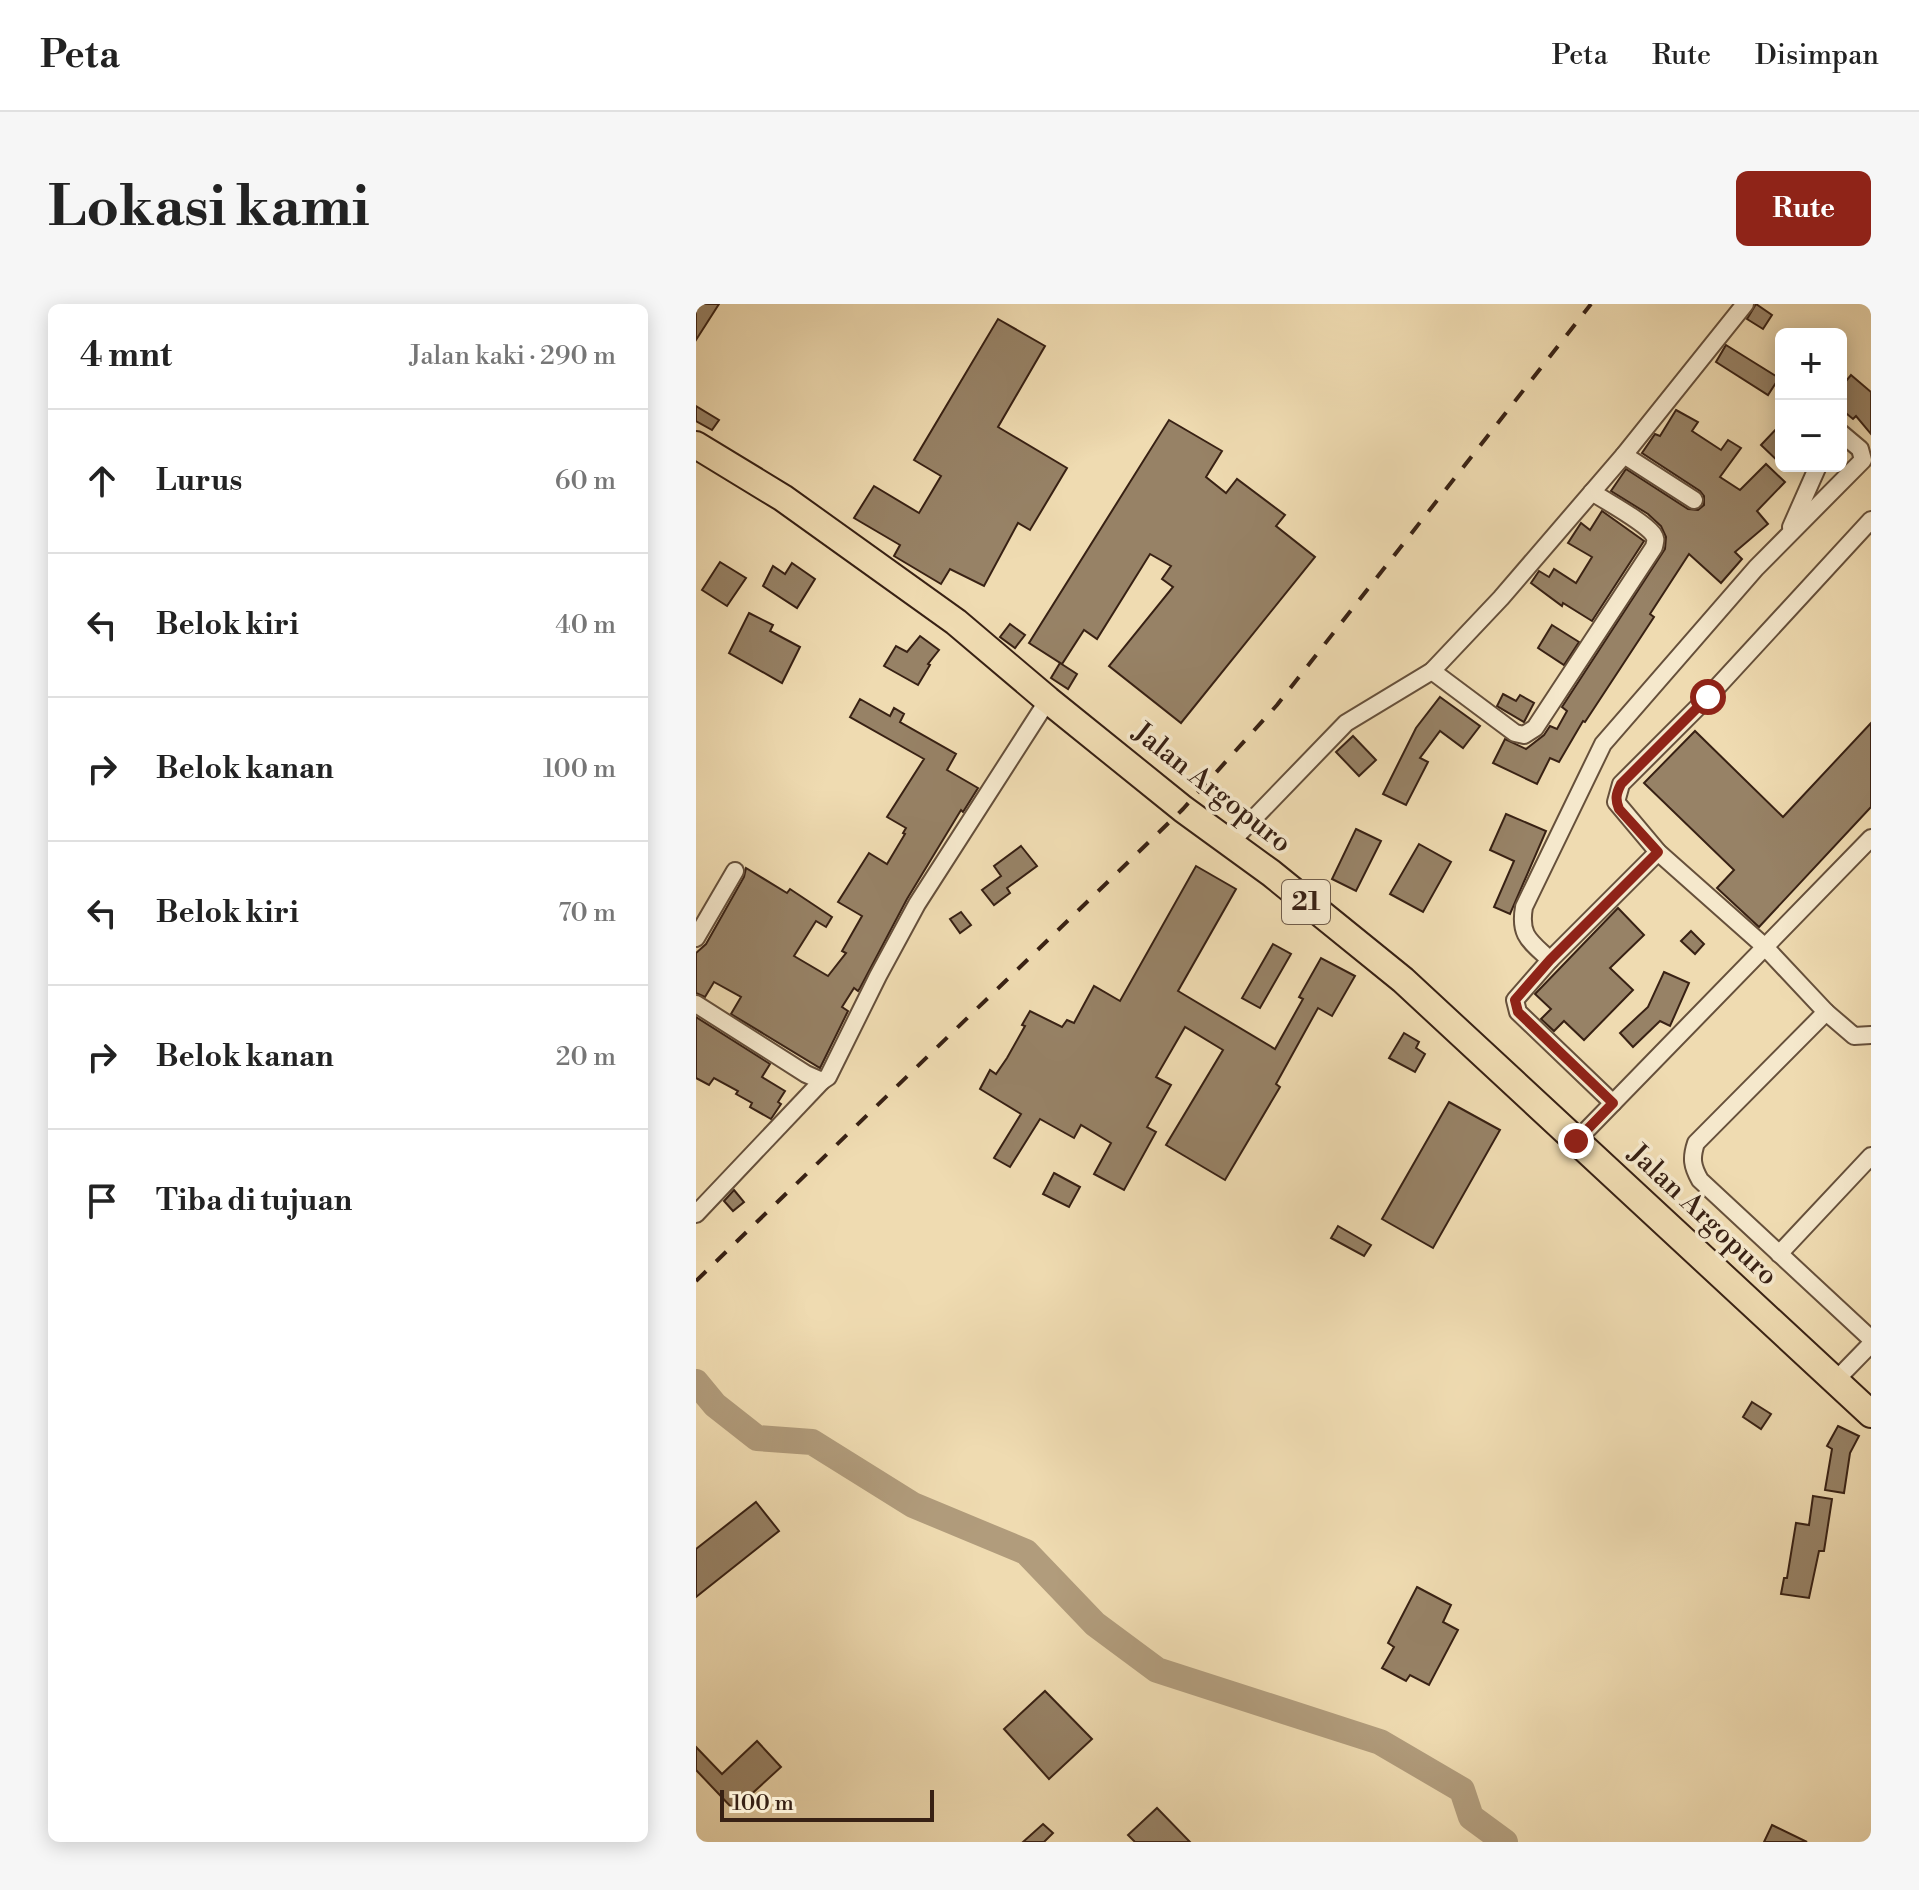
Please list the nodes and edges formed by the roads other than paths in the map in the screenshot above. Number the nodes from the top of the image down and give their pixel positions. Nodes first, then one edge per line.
1 (1745, 304) edge
2 (1847, 438) edge
3 (696, 445) edge
4 (1624, 455) junction
5 (1815, 472) edge
6 (1592, 492) junction
7 (1694, 500) dead end
8 (1871, 520) edge
9 (1787, 535) junction
10 (1432, 671) junction
11 (1048, 700) junction
12 (1871, 838) edge
13 (1230, 843) junction
14 (1658, 852) junction
15 (735, 871) dead end
16 (696, 938) edge
17 (1764, 946) junction
18 (1550, 960) junction
19 (696, 1004) edge
20 (1826, 1012) junction
21 (1871, 1035) edge
22 (822, 1081) junction
23 (1613, 1103) junction
24 (1576, 1141) junction
25 (1871, 1156) edge
26 (696, 1214) edge
27 (1779, 1254) junction
28 (1871, 1342) edge
29 (1835, 1381) junction
30 (1871, 1414) edge

1 - 4 street
2 - 9 street
3 - 11 highway, Jalan Argopuro / 21
4 - 6 street
4 - 7 street
5 - 9 street
6 - 10 street
6 - 10 street
8 - 14 street
9 - 18 street
10 - 13 street
11 - 13 highway, Jalan Argopuro / 21
11 - 22 street
12 - 17 street
13 - 24 highway, Jalan Argopuro / 21
14 - 17 street
14 - 18 street
15 - 16 street
17 - 20 street
17 - 23 street
18 - 23 street
19 - 22 street
20 - 21 street
20 - 27 street
22 - 26 street
23 - 24 street
24 - 29 highway, Jalan Argopuro / 21
25 - 27 street
27 - 28 street
28 - 29 street
29 - 30 highway, Jalan Argopuro / 21

